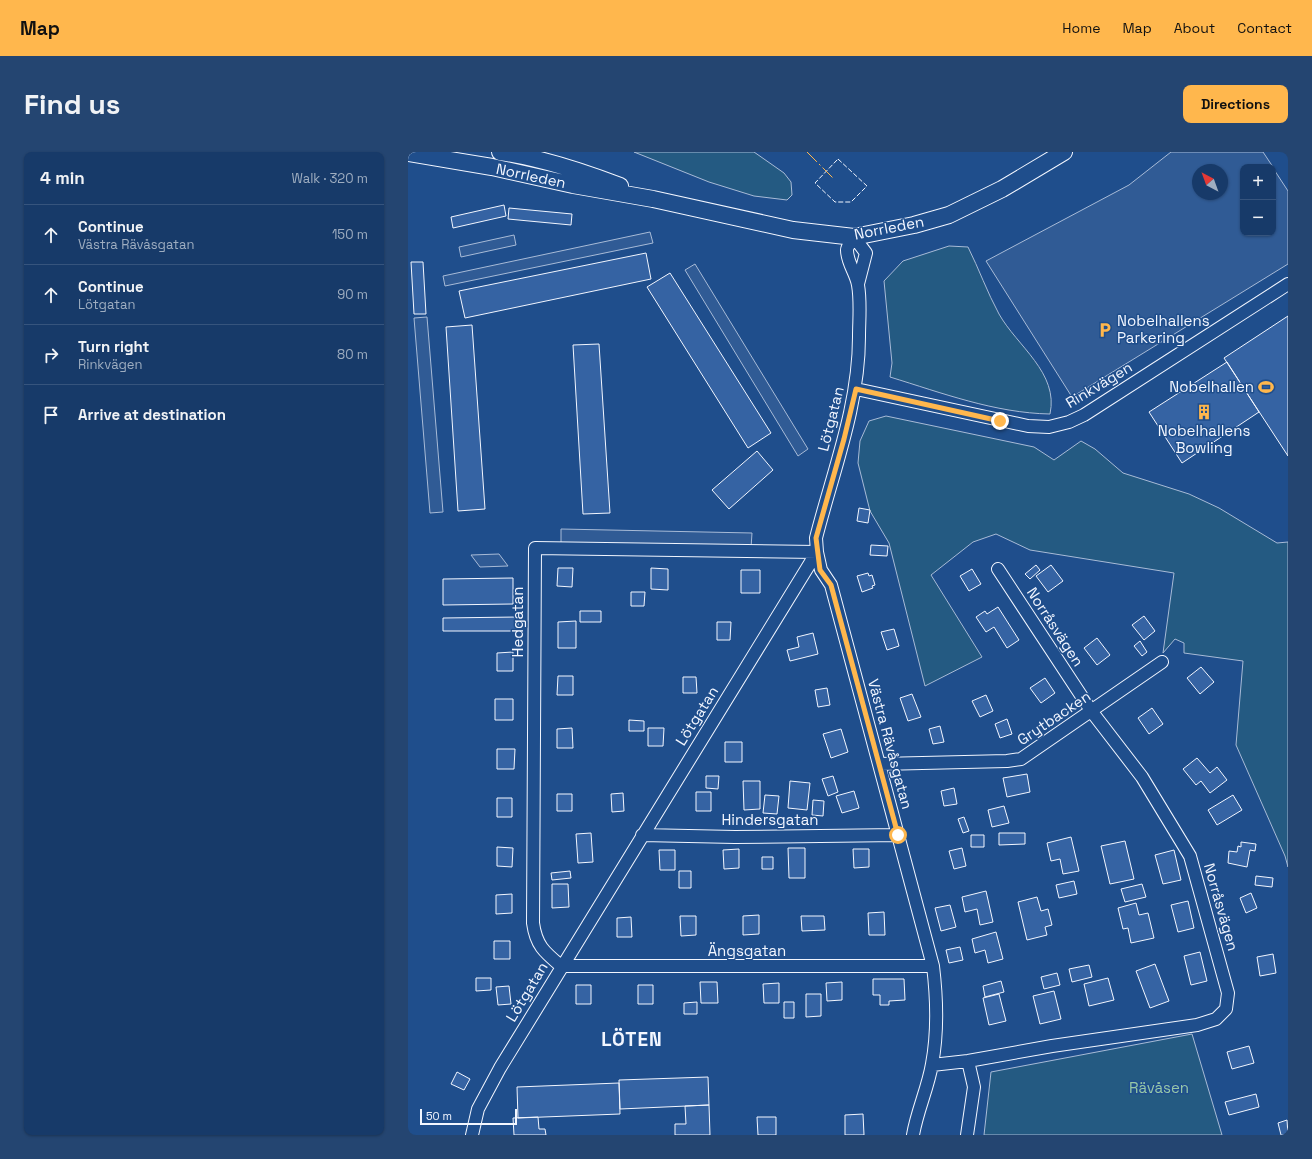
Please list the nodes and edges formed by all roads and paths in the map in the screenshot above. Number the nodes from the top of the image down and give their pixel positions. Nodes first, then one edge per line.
1 (500, 152) edge
2 (1064, 152) edge
3 (408, 153) edge
4 (653, 199) junction
5 (854, 237) junction
6 (858, 284) junction
7 (1288, 284) edge
8 (856, 389) junction
9 (817, 552) junction
10 (998, 569) dead end
11 (1162, 662) dead end
12 (1092, 712) junction
13 (880, 764) junction
14 (642, 835) junction
15 (898, 835) junction
16 (561, 966) junction
17 (933, 966) junction
18 (968, 1061) junction
19 (932, 1065) junction
20 (472, 1135) edge
21 (913, 1135) edge
22 (967, 1135) edge

1 - 4 street, Norrleden
2 - 5 street, Norrleden
3 - 4 street, Norrleden
4 - 5 street, Norrleden
5 - 6 street, Lötgatan
5 - 6 street, Lötgatan
6 - 8 street, Lötgatan
7 - 8 street, Rinkvägen
8 - 9 street, Lötgatan
9 - 13 street, Västra Rävåsgatan
9 - 14 street, Lötgatan
9 - 16 street, Hedgatan
10 - 12 street, Norråsvägen
11 - 12 street, Grytbacken
12 - 13 street, Grytbacken
12 - 18 street, Norråsvägen
13 - 15 street, Västra Rävåsgatan
14 - 15 street, Hindersgatan
14 - 16 street, Lötgatan
15 - 17 street, Västra Rävåsgatan
16 - 17 street, Ängsgatan
16 - 20 street, Lötgatan
17 - 19 street, Västra Rävåsgatan
18 - 19 street, Norråsvägen
18 - 22 street
19 - 21 street, Västra Rävåsgatan

